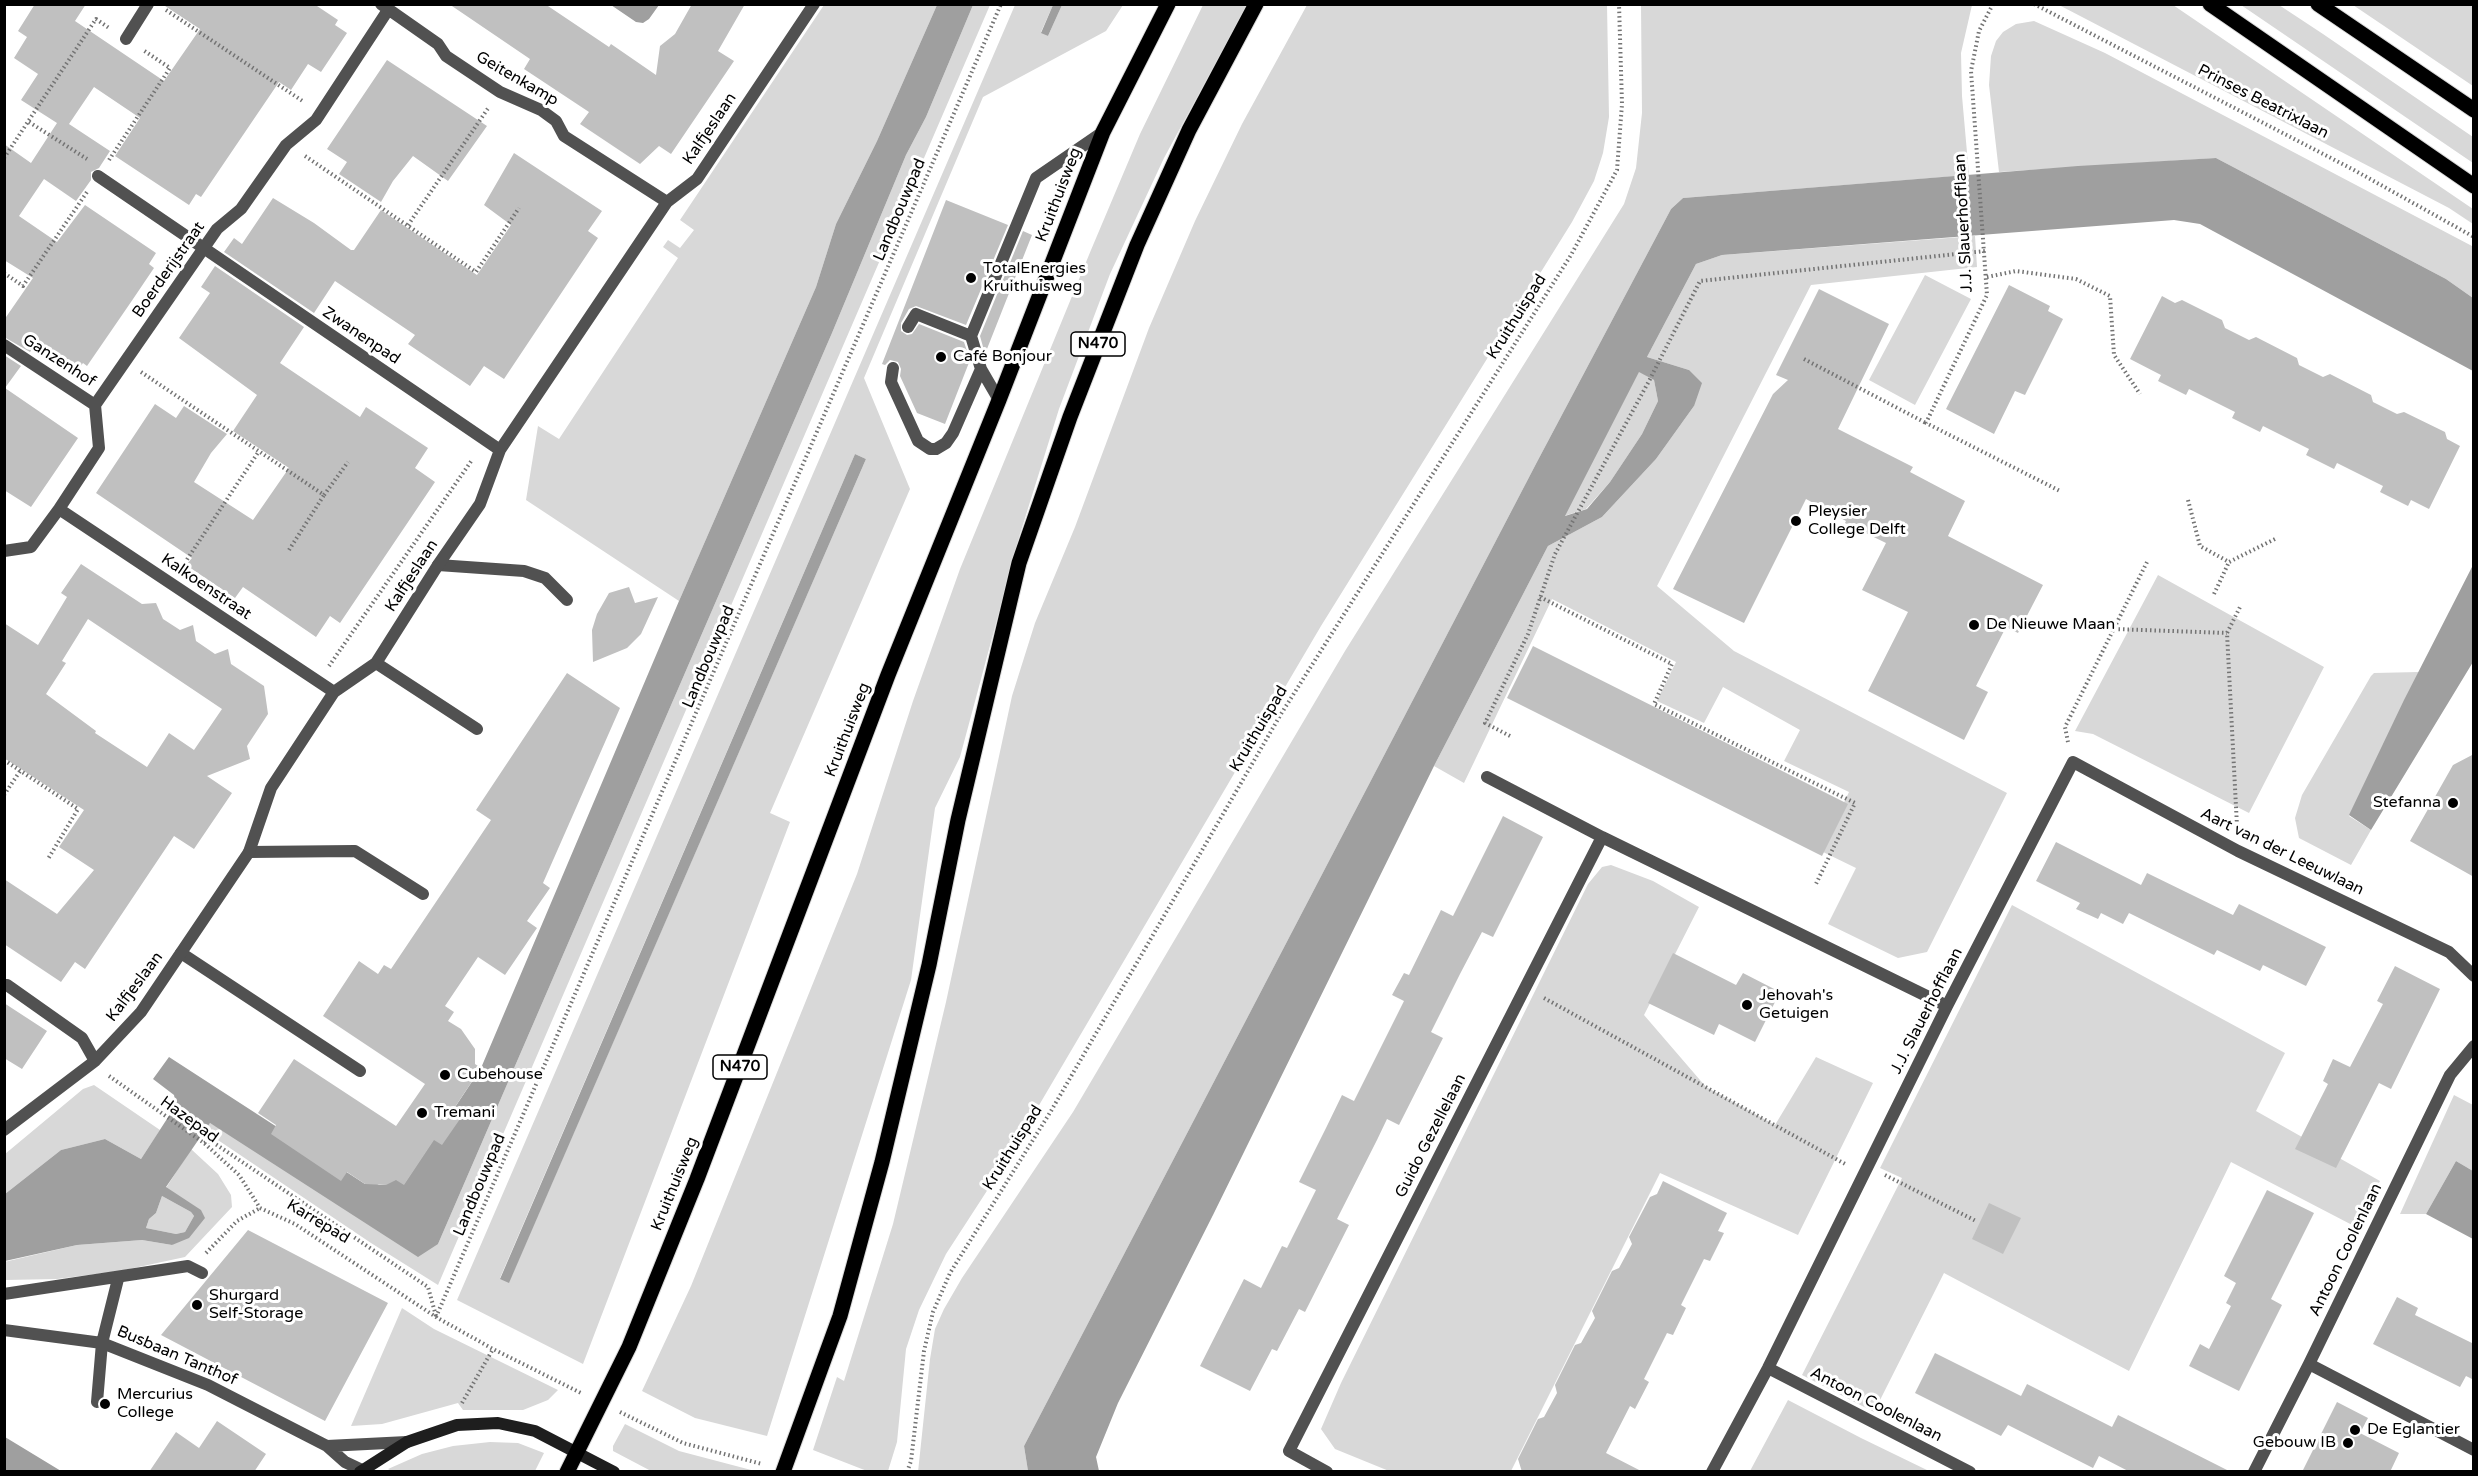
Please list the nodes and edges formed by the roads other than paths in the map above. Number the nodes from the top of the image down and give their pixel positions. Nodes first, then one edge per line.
1 (148, 4) edge
2 (814, 4) edge
3 (1168, 4) edge
4 (1256, 4) edge
5 (2210, 4) edge
6 (2318, 4) edge
7 (384, 7) edge
8 (126, 39) road end
9 (2474, 110) edge
10 (1103, 132) junction
11 (100, 173) road end
12 (2474, 186) edge
13 (667, 202) junction
14 (203, 248) junction
15 (908, 327) dead end
16 (971, 336) junction
17 (4, 345) edge
18 (893, 368) dead end
19 (981, 369) junction
20 (999, 400) junction
21 (95, 405) junction
22 (500, 450) junction
23 (59, 509) junction
24 (4, 551) edge
25 (438, 565) junction
26 (567, 600) dead end
27 (376, 663) junction
28 (334, 692) junction
29 (477, 729) dead end
30 (2073, 762) joint
31 (1486, 777) dead end
32 (1602, 837) junction
33 (249, 852) junction
34 (423, 894) dead end
35 (181, 953) junction
36 (2474, 976) edge
37 (7, 985) dead end
38 (1947, 1006) junction
39 (2474, 1046) edge
40 (95, 1061) junction
41 (360, 1071) dead end
42 (4, 1130) edge
43 (202, 1273) dead end
44 (118, 1279) junction
45 (4, 1294) edge
46 (4, 1330) edge
47 (102, 1342) junction
48 (2309, 1364) junction
49 (1768, 1368) junction
50 (97, 1402) dead end
51 (407, 1442) junction
52 (327, 1446) junction
53 (2474, 1450) edge
54 (577, 1454) junction
55 (363, 1471) edge
56 (783, 1471) edge
57 (567, 1472) edge
58 (614, 1472) edge
59 (1327, 1472) edge
60 (1712, 1472) edge
61 (1971, 1472) edge
62 (2254, 1472) edge

1 - 8 street
2 - 13 street, Kalfjeslaan
3 - 10 main road, Kruithuisweg / N470
4 - 56 main road, N470
5 - 12 main road
6 - 9 main road
7 - 13 street, Geitenkamp
7 - 14 street, Boerderijstraat
10 - 16 street
10 - 20 main road, Kruithuisweg / N470
11 - 14 street, Zwanenpad
13 - 22 street, Kalfjeslaan
14 - 21 street, Boerderijstraat
14 - 22 street, Zwanenpad
15 - 16 street
16 - 19 street
17 - 21 street, Ganzenhof
18 - 19 street
19 - 20 street
20 - 54 main road, Kruithuisweg / N470
21 - 23 street
22 - 25 street, Kalfjeslaan
23 - 24 street
23 - 28 street, Kalkoenstraat
25 - 26 street
25 - 27 street, Kalfjeslaan
27 - 28 street, Kalfjeslaan
27 - 29 street
28 - 33 street, Kalfjeslaan
30 - 36 street, Aart van der Leeuwlaan
30 - 38 street, J.J. Slauerhofflaan
31 - 32 street
32 - 38 street
32 - 59 street, Guido Gezellelaan
33 - 34 street
33 - 35 street, Kalfjeslaan
35 - 40 street, Kalfjeslaan
35 - 41 street
37 - 40 street
38 - 49 street, J.J. Slauerhofflaan
39 - 48 street, Antoon Coolenlaan
40 - 42 street, Kalfjeslaan
43 - 44 street
44 - 45 street
44 - 47 street
46 - 47 street, Busbaan Tanthof
47 - 50 street
47 - 52 street, Busbaan Tanthof
48 - 53 street
48 - 62 street, Antoon Coolenlaan
49 - 60 street, J.J. Slauerhofflaan
49 - 61 street, Antoon Coolenlaan
51 - 52 street
51 - 54 street
51 - 55 street
52 - 55 street, Busbaan Tanthof
54 - 57 main road, Kruithuisweg / N470
54 - 58 street

